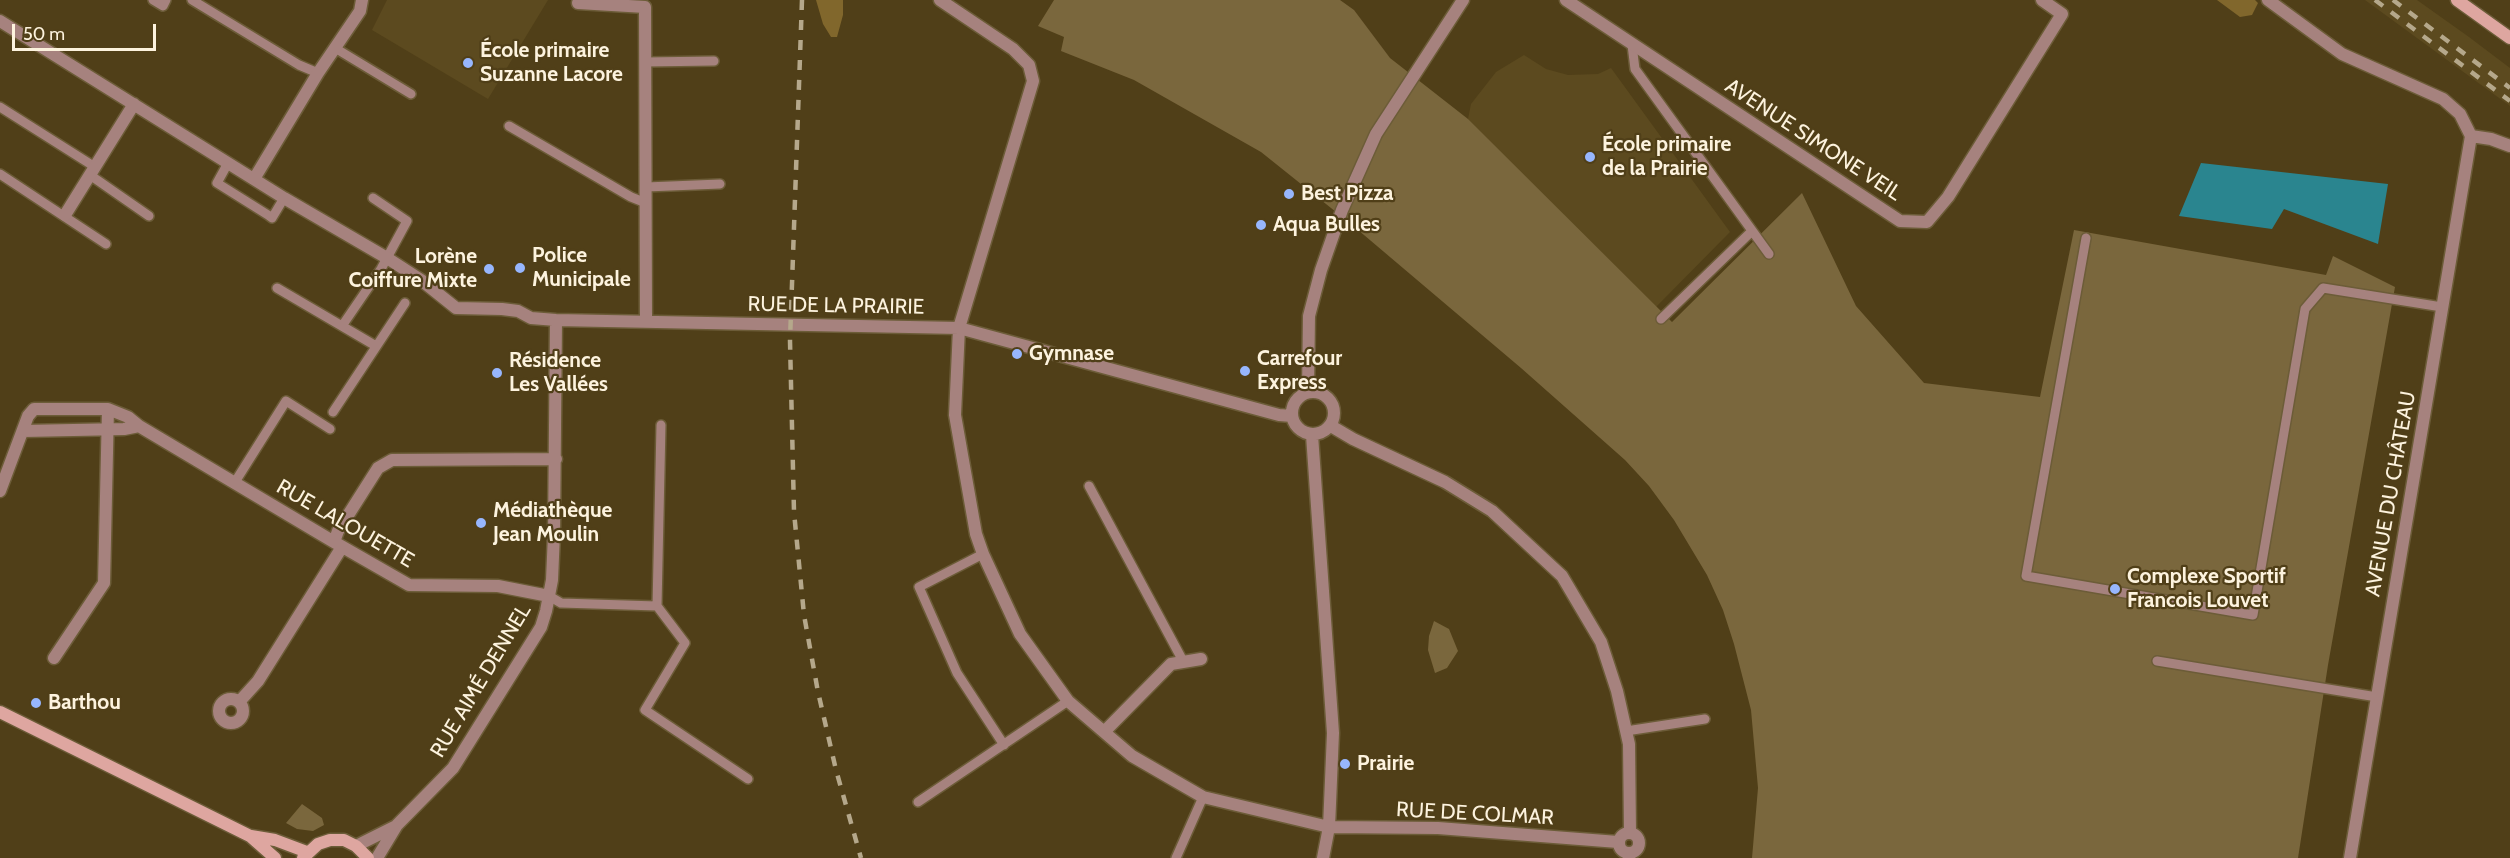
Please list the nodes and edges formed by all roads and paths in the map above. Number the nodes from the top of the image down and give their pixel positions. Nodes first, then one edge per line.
1 (153, 0) edge
2 (166, 0) edge
3 (192, 0) edge
4 (362, 0) edge
5 (940, 0) edge
6 (1463, 0) edge
7 (1566, 0) edge
8 (2042, 0) edge
9 (2268, 0) edge
10 (2457, 0) edge
11 (578, 3) dead end
12 (0, 21) edge
13 (2510, 38) edge
14 (1632, 45) junction
15 (335, 48) junction
16 (714, 61) dead end
17 (645, 62) junction
18 (318, 73) junction
19 (411, 94) dead end
20 (134, 104) junction
21 (0, 107) edge
22 (509, 126) dead end
23 (2471, 136) junction
24 (2510, 146) edge
25 (228, 163) junction
26 (93, 171) junction
27 (0, 174) edge
28 (254, 179) junction
29 (720, 184) dead end
30 (646, 187) junction
31 (284, 198) junction
32 (373, 198) dead end
33 (646, 203) junction
34 (65, 215) junction
35 (149, 216) dead end
36 (1752, 231) junction
37 (2086, 238) dead end
38 (106, 244) dead end
39 (1769, 254) dead end
40 (387, 258) junction
41 (277, 288) dead end
42 (405, 303) dead end
43 (2442, 307) junction
44 (1661, 319) dead end
45 (556, 320) junction
46 (646, 322) junction
47 (342, 326) junction
48 (959, 328) junction
49 (376, 346) junction
50 (1308, 392) junction
51 (108, 409) junction
52 (333, 412) dead end
53 (1292, 416) junction
54 (661, 425) dead end
55 (139, 426) junction
56 (1331, 426) junction
57 (108, 429) junction
58 (330, 429) dead end
59 (23, 431) junction
60 (1312, 435) junction
61 (556, 459) junction
62 (235, 482) junction
63 (1089, 486) dead end
64 (0, 491) edge
65 (338, 545) junction
66 (983, 554) junction
67 (549, 596) junction
68 (657, 606) junction
69 (54, 658) dead end
70 (1201, 659) dead end
71 (1183, 661) junction
72 (2157, 661) dead end
73 (2377, 698) junction
74 (1068, 700) junction
75 (239, 702) dead end
76 (0, 711) edge
77 (1705, 719) dead end
78 (1626, 731) junction
79 (1104, 732) junction
80 (1004, 745) junction
81 (748, 778) dead end
82 (1203, 797) junction
83 (918, 802) dead end
84 (397, 825) junction
85 (1329, 827) junction
86 (1630, 832) junction
87 (250, 836) junction
88 (1618, 842) junction
89 (356, 846) junction
90 (305, 855) edge
91 (1630, 856) edge
92 (275, 858) edge
93 (368, 858) edge
94 (377, 858) edge
95 (1176, 858) edge
96 (1323, 858) edge
97 (2350, 858) edge

1 - 2 lane
3 - 18 lane
4 - 15 street
5 - 48 street, RUE DE COLMAR
6 - 50 street
7 - 14 street, AVENUE SIMONE VEIL
8 - 14 street, AVENUE SIMONE VEIL
9 - 23 street
10 - 13 main road
11 - 17 street
12 - 20 street, RUE DE LA PRAIRIE
14 - 36 lane
15 - 18 street
15 - 19 lane
16 - 17 lane
17 - 30 street
18 - 28 street
20 - 25 street, RUE DE LA PRAIRIE
20 - 26 street
21 - 26 lane
22 - 33 lane
23 - 24 street
23 - 43 street, AVENUE DU CHÂTEAU
25 - 28 street, RUE DE LA PRAIRIE
25 - 31 lane
26 - 34 street
26 - 35 lane
27 - 34 lane
28 - 31 street, RUE DE LA PRAIRIE
29 - 30 lane
30 - 33 street
31 - 40 street, RUE DE LA PRAIRIE
32 - 40 lane
33 - 46 street
34 - 38 lane
36 - 39 lane
36 - 44 lane
37 - 43 lane
40 - 45 street, RUE DE LA PRAIRIE
40 - 47 lane
41 - 47 lane
42 - 49 lane
43 - 73 street, AVENUE DU CHÂTEAU
45 - 46 street, RUE DE LA PRAIRIE
45 - 61 street, RUE AIMÉ DENNEL
46 - 48 street, RUE DE LA PRAIRIE
47 - 49 lane
48 - 53 street, RUE DE LA PRAIRIE
48 - 66 street, RUE DE COLMAR
49 - 52 lane
50 - 53 street
50 - 56 street
51 - 55 street, RUE LALOUETTE
51 - 57 street
51 - 59 street, RUE LALOUETTE
53 - 60 street
54 - 68 lane
55 - 57 street
55 - 62 street, RUE LALOUETTE
56 - 60 street
56 - 78 street
57 - 59 street
57 - 69 street
58 - 62 lane
59 - 64 street, RUE LALOUETTE
60 - 85 street
61 - 65 street
61 - 67 street, RUE AIMÉ DENNEL
62 - 65 street, RUE LALOUETTE
63 - 71 lane
65 - 67 street, RUE LALOUETTE
65 - 75 street
66 - 74 street, RUE DE COLMAR
66 - 80 lane
67 - 68 lane
67 - 84 street, RUE AIMÉ DENNEL
68 - 81 lane
70 - 71 street
71 - 79 street
72 - 73 lane
73 - 97 street, AVENUE DU CHÂTEAU
74 - 79 street, RUE DE COLMAR
74 - 80 lane
76 - 87 main road
77 - 78 lane
78 - 86 street
79 - 82 street, RUE DE COLMAR
80 - 83 lane
82 - 85 street, RUE DE COLMAR
82 - 95 lane
84 - 89 street, RUE AIMÉ DENNEL
84 - 94 street, RUE AIMÉ DENNEL
85 - 88 street, RUE DE COLMAR
85 - 96 street
86 - 88 street
86 - 91 street
87 - 90 main road
87 - 92 main road
88 - 91 street
89 - 90 main road
89 - 93 main road

